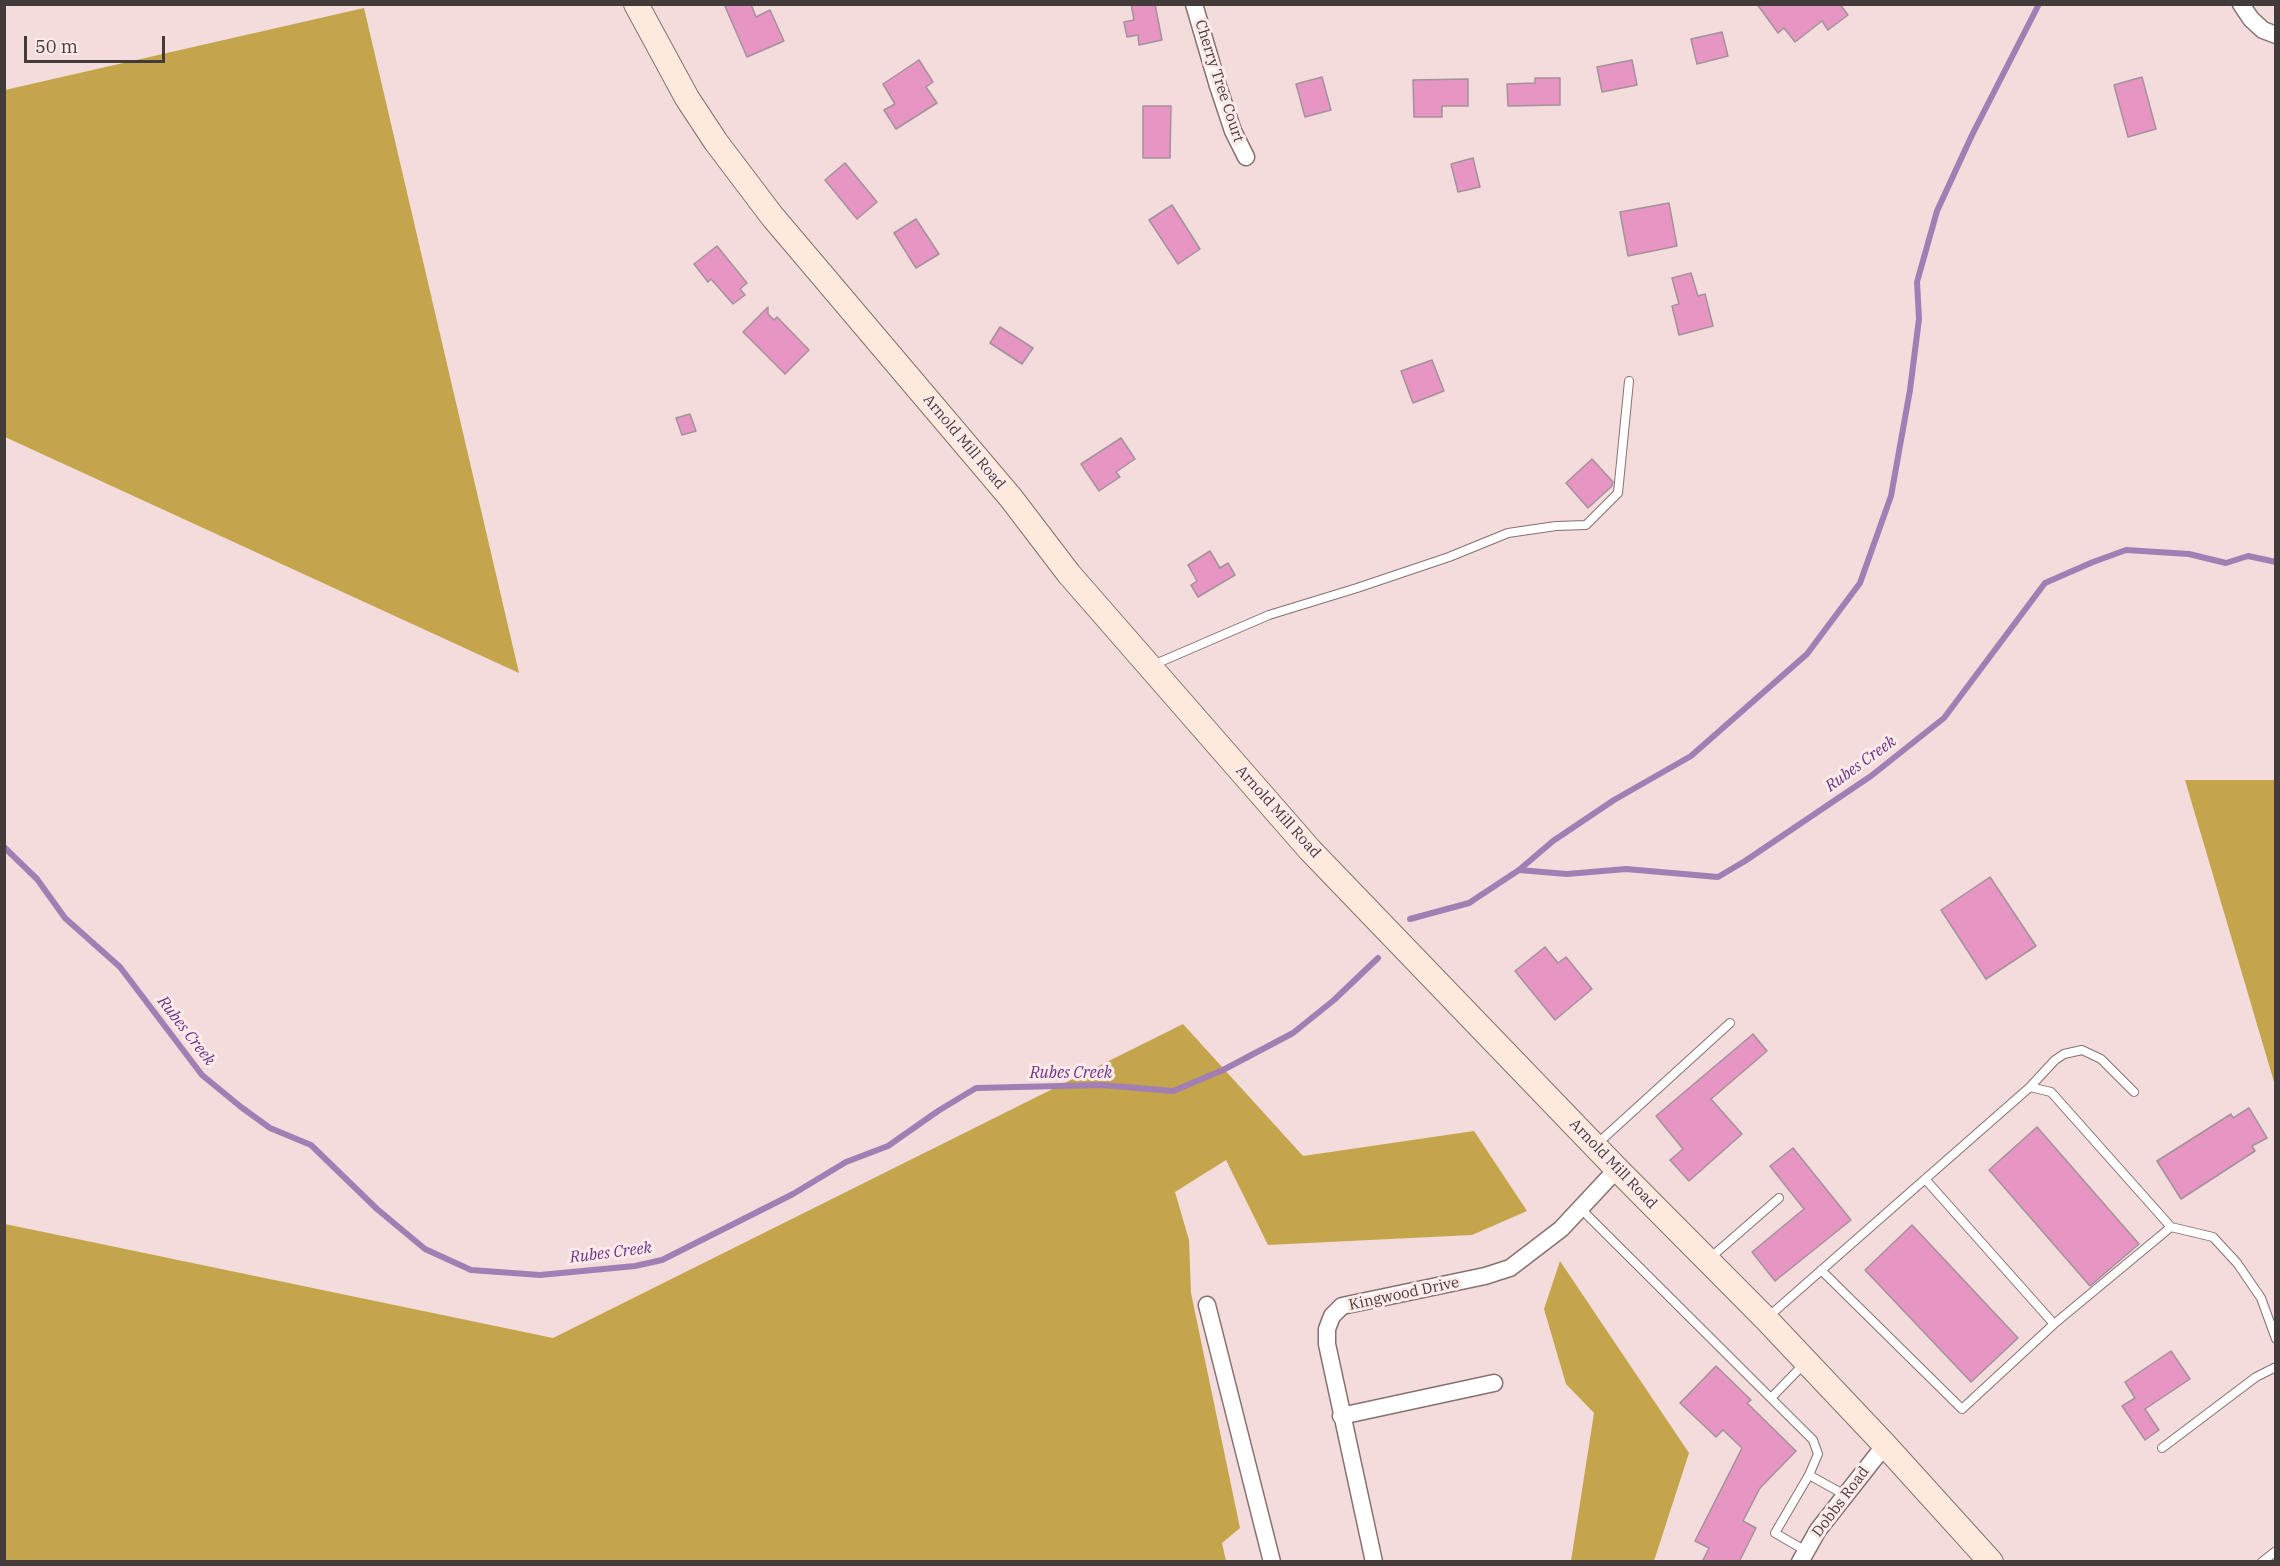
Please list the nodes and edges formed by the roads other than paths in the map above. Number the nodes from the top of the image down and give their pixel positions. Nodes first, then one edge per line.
1 (636, 4) edge
2 (1194, 4) edge
3 (2241, 4) edge
4 (2276, 35) edge
5 (1246, 157) dead end
6 (1629, 381) dead end
7 (1150, 666) junction
8 (1730, 1023) dead end
9 (2030, 1087) junction
10 (2134, 1092) dead end
11 (1594, 1146) junction
12 (1617, 1169) junction
13 (1925, 1179) junction
14 (1779, 1198) dead end
15 (1580, 1208) junction
16 (2171, 1227) junction
17 (1708, 1260) junction
18 (1821, 1270) junction
19 (1207, 1305) dead end
20 (1766, 1319) junction
21 (2054, 1324) junction
22 (2276, 1339) edge
23 (1806, 1362) junction
24 (2276, 1367) edge
25 (1494, 1383) dead end
26 (1771, 1398) junction
27 (1341, 1416) junction
28 (1885, 1445) junction
29 (2162, 1448) dead end
30 (1809, 1475) junction
31 (1845, 1495) junction
32 (2276, 1551) edge
33 (1803, 1556) edge
34 (1272, 1562) edge
35 (1374, 1562) edge
36 (1991, 1562) edge
37 (2262, 1562) edge

1 - 7 main road, Arnold Mill Road
2 - 5 street, Cherry Tree Court
3 - 4 street
6 - 7 lane
7 - 11 main road, Arnold Mill Road
8 - 11 lane
9 - 10 lane
9 - 13 lane
9 - 16 lane
11 - 12 main road, Arnold Mill Road
12 - 15 street, Kingwood Drive
12 - 17 main road, Arnold Mill Road
13 - 18 lane
13 - 21 lane
14 - 17 lane
15 - 26 lane
15 - 27 street, Kingwood Drive
16 - 21 lane
16 - 22 lane
17 - 20 main road, Arnold Mill Road
18 - 20 lane
18 - 21 lane
19 - 34 street
20 - 23 main road, Arnold Mill Road
23 - 26 lane
23 - 28 main road, Arnold Mill Road
24 - 29 lane
25 - 27 street
26 - 30 lane
27 - 35 street, Kingwood Drive
28 - 31 street, Dobbs Road
28 - 36 main road, Arnold Mill Road
30 - 31 lane
30 - 33 lane
31 - 33 street, Dobbs Road
32 - 37 lane

